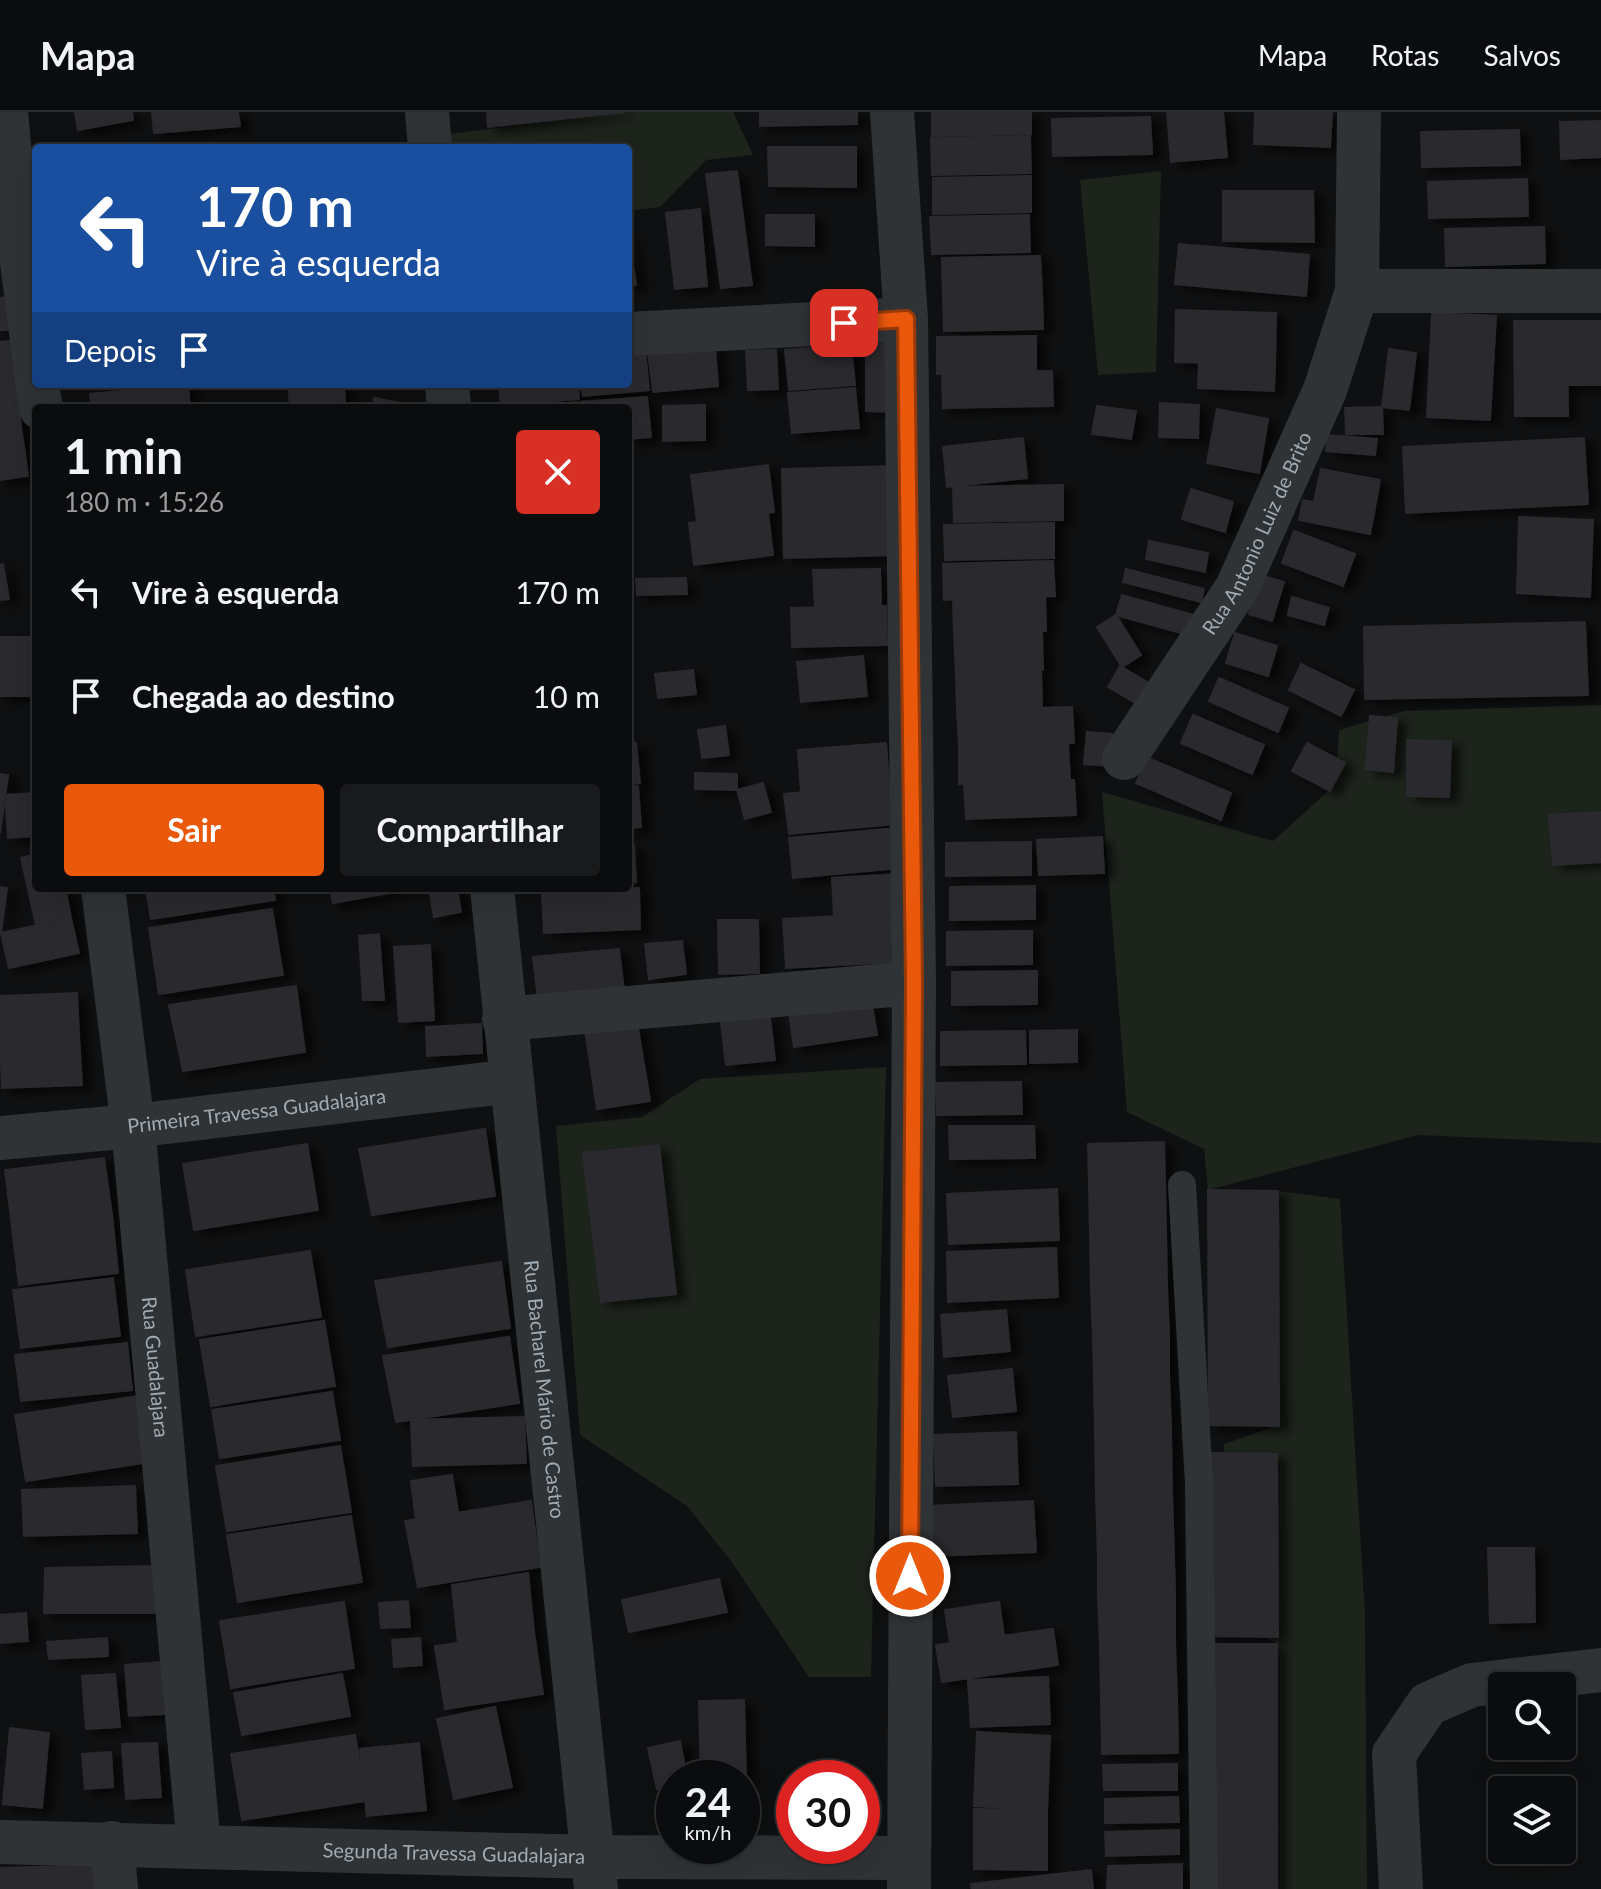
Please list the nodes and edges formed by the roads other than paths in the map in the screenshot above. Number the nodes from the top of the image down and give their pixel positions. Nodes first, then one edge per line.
1 (6, 112) edge
2 (427, 112) edge
3 (892, 112) edge
4 (1359, 112) edge
5 (430, 144) edge
6 (17, 199) edge
7 (1357, 291) junction
8 (1601, 291) edge
9 (906, 319) junction
10 (632, 334) edge
11 (32, 336) edge
12 (1124, 758) dead end
13 (104, 892) edge
14 (492, 892) edge
15 (914, 983) junction
16 (504, 1019) junction
17 (512, 1081) junction
18 (133, 1126) junction
19 (0, 1138) edge
20 (1182, 1185) dead end
21 (1601, 1670) edge
22 (0, 1842) edge
23 (112, 1843) junction
24 (199, 1846) junction
25 (594, 1873) edge
26 (908, 1873) edge
27 (116, 1889) edge
28 (1204, 1889) edge
29 (1401, 1889) edge

1 - 6 street
2 - 5 street
3 - 9 street
4 - 7 street, Rua Antonio Luiz de Brito
6 - 11 street
7 - 8 street
7 - 12 street, Rua Antonio Luiz de Brito
9 - 10 street
9 - 15 street
13 - 18 street, Rua Guadalajara
14 - 16 street, Rua Bacharel Mário de Castro
15 - 16 street
15 - 26 street
16 - 17 street, Rua Bacharel Mário de Castro
17 - 18 street, Primeira Travessa Guadalajara
17 - 25 street, Rua Bacharel Mário de Castro
18 - 19 street, Primeira Travessa Guadalajara
18 - 24 street, Rua Guadalajara
20 - 28 lane
21 - 29 street
22 - 23 street, Segunda Travessa Guadalajara
23 - 24 street, Segunda Travessa Guadalajara
23 - 27 street
24 - 25 street, Segunda Travessa Guadalajara
25 - 26 street, Segunda Travessa Guadalajara

